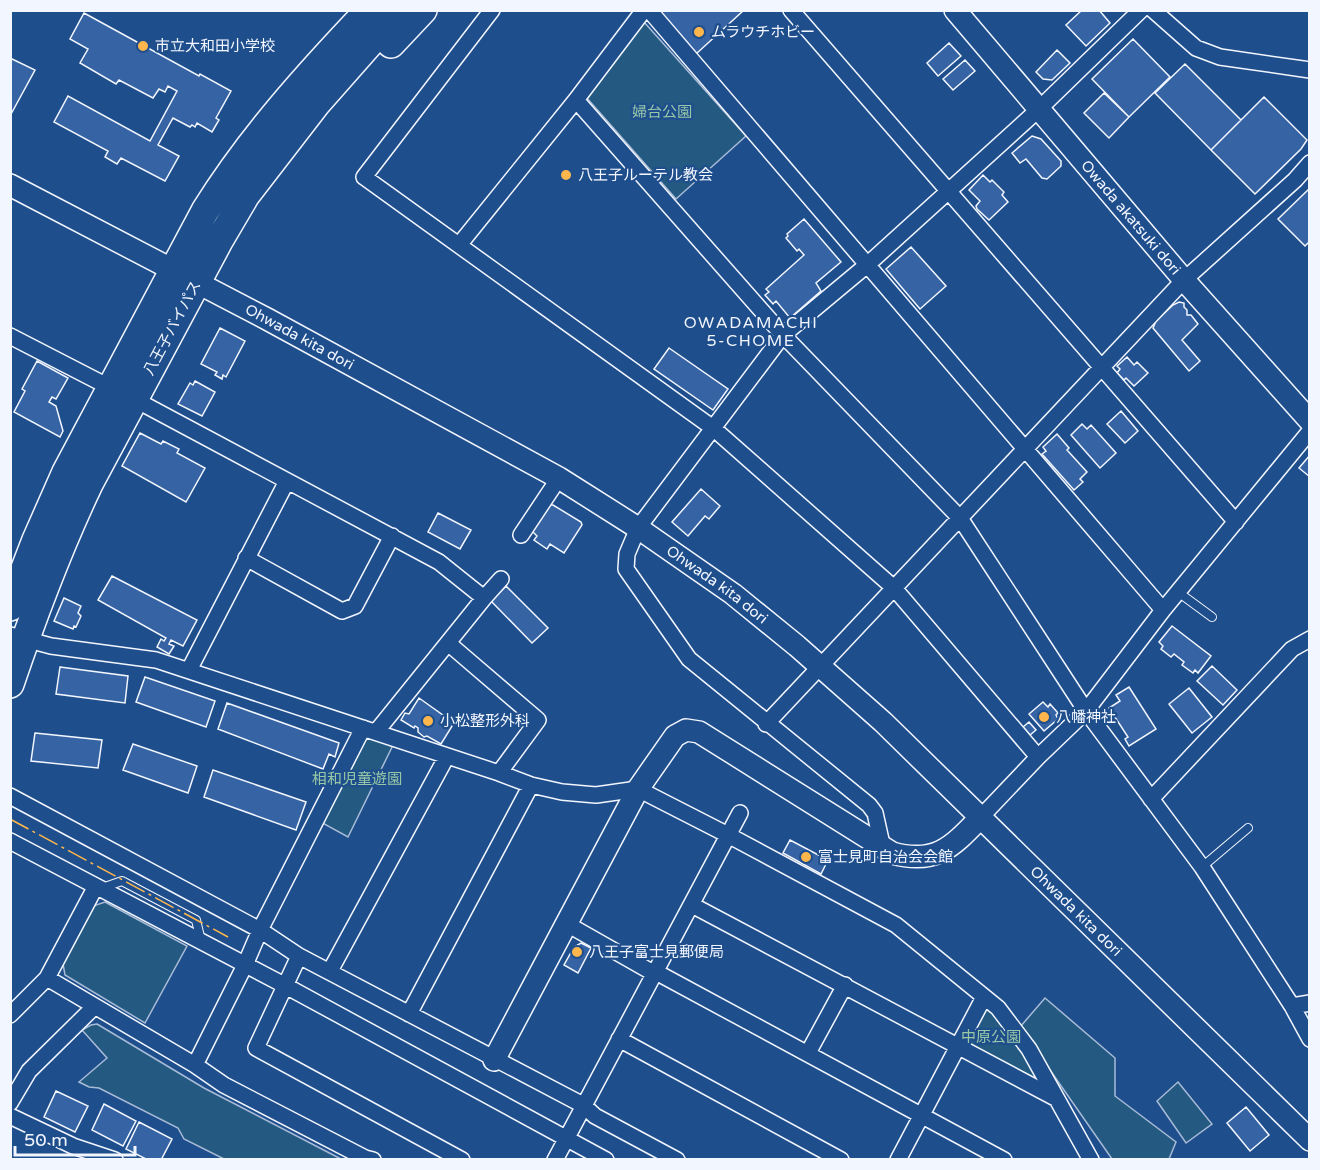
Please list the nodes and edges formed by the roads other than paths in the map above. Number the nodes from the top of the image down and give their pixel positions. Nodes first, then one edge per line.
1 (346, 10) edge
2 (369, 10) edge
3 (399, 10) edge
4 (423, 10) edge
5 (492, 10) edge
6 (646, 10) edge
7 (791, 10) edge
8 (955, 10) edge
9 (1141, 10) edge
10 (1153, 10) edge
11 (1310, 70) edge
12 (576, 100) junction
13 (1039, 110) junction
14 (288, 140) junction
15 (1310, 163) edge
16 (225, 179) junction
17 (10, 185) edge
18 (948, 191) junction
19 (459, 245) junction
20 (867, 265) junction
21 (173, 270) junction
22 (1184, 280) junction
23 (197, 283) junction
24 (783, 335) junction
25 (10, 336) edge
26 (1102, 368) junction
27 (122, 393) junction
28 (1310, 421) edge
29 (713, 428) junction
30 (1310, 431) edge
31 (1025, 449) junction
32 (559, 478) junction
33 (287, 481) junction
34 (960, 518) junction
35 (1236, 522) junction
36 (638, 528) junction
37 (522, 535) dead end
38 (392, 536) junction
39 (246, 558) junction
40 (501, 579) dead end
41 (894, 588) junction
42 (1178, 592) junction
43 (484, 598) junction
44 (10, 607) edge
45 (1163, 610) junction
46 (1212, 617) dead end
47 (18, 637) edge
48 (1310, 639) edge
49 (448, 643) junction
50 (820, 667) junction
51 (189, 670) junction
52 (10, 684) edge
53 (1086, 711) junction
54 (766, 724) junction
55 (370, 730) junction
56 (447, 756) junction
57 (1038, 757) junction
58 (499, 773) junction
59 (531, 785) junction
60 (638, 789) junction
61 (10, 796) edge
62 (1151, 799) junction
63 (740, 813) dead end
64 (981, 817) junction
65 (1248, 828) dead end
66 (728, 835) junction
67 (10, 841) edge
68 (883, 849) junction
69 (1202, 867) junction
70 (98, 887) junction
71 (692, 904) junction
72 (567, 924) junction
73 (260, 930) junction
74 (299, 956) junction
75 (245, 964) junction
76 (330, 971) junction
77 (656, 973) junction
78 (47, 978) junction
79 (284, 985) junction
80 (845, 986) junction
81 (984, 997) junction
82 (1310, 1003) edge
83 (1292, 1006) junction
84 (94, 1007) junction
85 (409, 1014) junction
86 (10, 1015) edge
87 (619, 1039) junction
88 (1310, 1039) edge
89 (958, 1047) junction
90 (808, 1053) junction
91 (494, 1060) junction
92 (195, 1065) junction
93 (1057, 1099) junction
94 (10, 1103) edge
95 (583, 1105) junction
96 (10, 1116) edge
97 (921, 1116) junction
98 (566, 1138) junction
99 (1310, 1140) edge
100 (104, 1158) edge
101 (373, 1160) edge
102 (462, 1160) edge
103 (555, 1160) edge
104 (606, 1160) edge
105 (677, 1160) edge
106 (841, 1160) edge
107 (898, 1160) edge
108 (1004, 1160) edge
109 (1091, 1160) edge

1 - 16 highway
2 - 16 highway, 八王子バイパス
3 - 14 highway, 八王子バイパス
4 - 14 highway
5 - 19 street
6 - 12 street
6 - 20 street
7 - 18 street
8 - 13 street, Owada akatsuki dori
9 - 13 street
10 - 11 street
12 - 19 street
12 - 24 street
13 - 18 street
13 - 22 street, Owada akatsuki dori
14 - 23 highway, 八王子バイパス
15 - 22 street
16 - 21 highway, 八王子バイパス
17 - 21 street, Ohwada kita dori
18 - 20 street
18 - 26 street
19 - 29 street
20 - 24 street
20 - 31 street
21 - 23 street, Ohwada kita dori
21 - 27 highway, 八王子バイパス
22 - 26 street
22 - 28 street, Owada akatsuki dori
23 - 27 highway, 八王子バイパス
23 - 32 street, Ohwada kita dori
24 - 29 street
24 - 34 street
25 - 27 street
26 - 31 street
26 - 35 street
27 - 33 street
27 - 44 highway, 八王子バイパス
27 - 47 highway, 八王子バイパス
29 - 36 street
29 - 41 street
30 - 35 street
31 - 34 street
31 - 45 street
32 - 36 street, Ohwada kita dori
32 - 37 street
33 - 38 street
33 - 39 street
34 - 41 street
34 - 53 street
35 - 42 street
36 - 50 street, Ohwada kita dori
36 - 54 street
38 - 39 street
38 - 43 street
39 - 51 street
40 - 43 street
41 - 50 street
41 - 57 street
42 - 45 street
42 - 46 lane
43 - 49 street
45 - 53 street
47 - 51 street
47 - 52 highway, 八王子バイパス
48 - 62 street
49 - 55 street
49 - 58 street
50 - 54 street
50 - 64 street, Ohwada kita dori
51 - 55 street
53 - 57 street
53 - 62 street
54 - 68 street
55 - 56 street
55 - 73 street
56 - 58 street
56 - 76 street
57 - 64 street
58 - 59 street
59 - 60 street
59 - 85 street
60 - 66 street
60 - 68 street
60 - 72 street
61 - 73 street
62 - 69 street
63 - 66 street
64 - 68 street
64 - 99 street, Ohwada kita dori
65 - 69 lane
66 - 71 street
66 - 81 street
67 - 70 street
69 - 83 street
70 - 75 street
70 - 78 street
71 - 77 street
71 - 80 street
72 - 77 street
72 - 91 street
73 - 74 street
73 - 75 street
74 - 76 street
74 - 79 street
75 - 79 street
75 - 92 street
76 - 85 street
77 - 87 street
77 - 90 street
78 - 84 street
78 - 86 street
79 - 98 street
79 - 102 street
80 - 89 street
80 - 90 street
81 - 89 street
81 - 93 street
82 - 83 street
83 - 88 street
84 - 92 street
84 - 94 street
85 - 91 street
87 - 95 street
87 - 106 street
89 - 93 street
89 - 97 street
90 - 97 street
91 - 95 street
92 - 101 street
93 - 109 street
95 - 98 street
95 - 105 street
96 - 100 street
97 - 107 street
97 - 108 street
98 - 103 street
98 - 104 street

